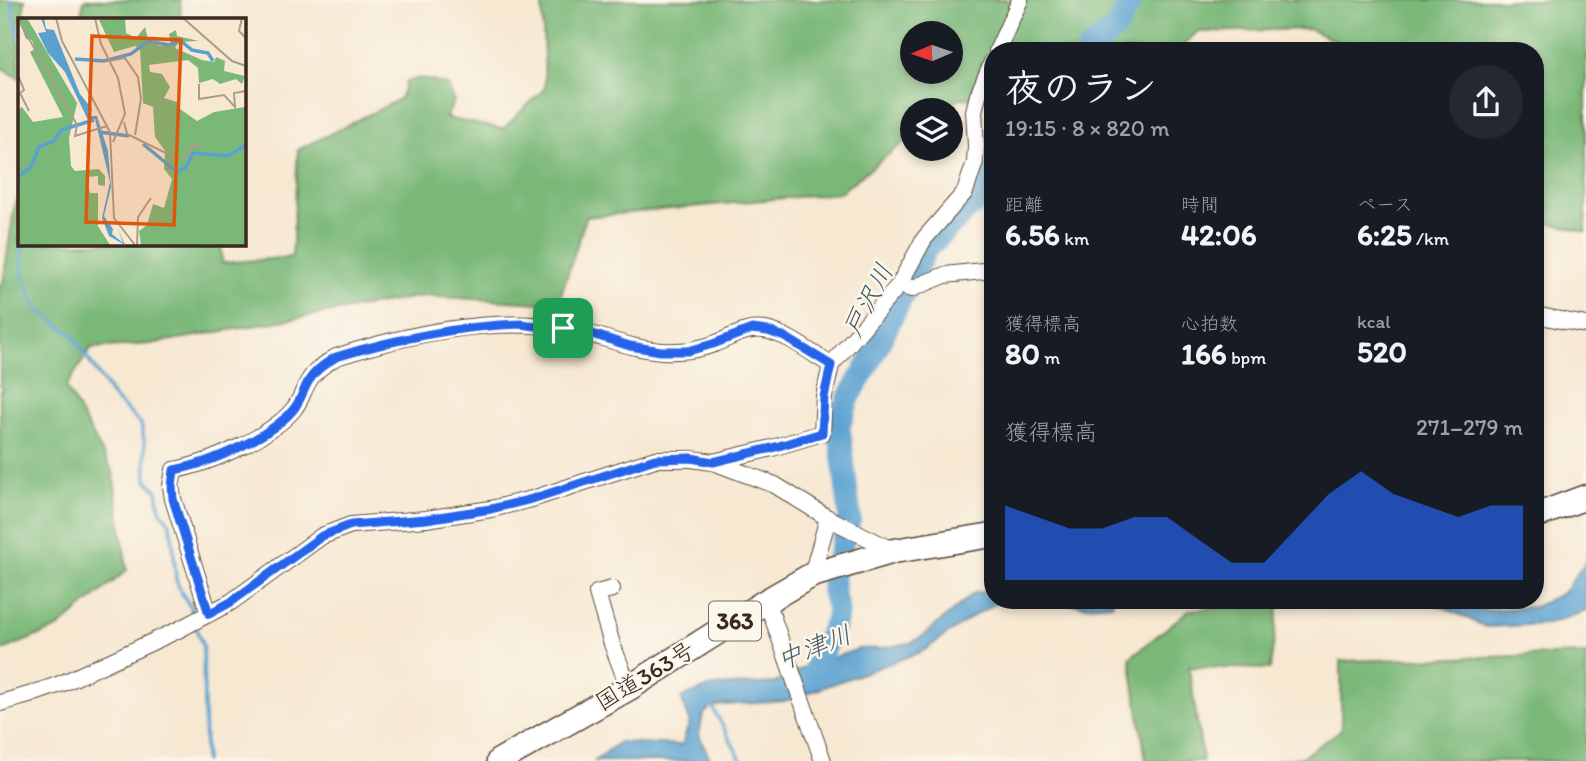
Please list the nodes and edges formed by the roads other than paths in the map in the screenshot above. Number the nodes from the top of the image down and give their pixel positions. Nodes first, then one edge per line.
1 (1020, 0) edge
2 (1001, 42) edge
3 (984, 81) edge
4 (984, 271) edge
5 (899, 285) junction
6 (1544, 317) edge
7 (1586, 325) edge
8 (831, 365) junction
9 (713, 462) junction
10 (1586, 497) edge
11 (1544, 513) edge
12 (828, 518) junction
13 (984, 536) edge
14 (894, 551) junction
15 (812, 575) junction
16 (612, 589) dead end
17 (769, 609) junction
18 (209, 614) junction
19 (629, 688) junction
20 (0, 703) edge
21 (821, 753) edge
22 (499, 761) edge

1 - 2 street
3 - 5 street
4 - 5 street
5 - 8 street
6 - 7 street
8 - 9 street
8 - 18 street
9 - 12 street
9 - 18 street
10 - 11 highway
12 - 14 street
12 - 15 street
13 - 14 highway, 国道363号 / 363
14 - 15 highway, 国道363号 / 363
15 - 17 highway, 国道363号 / 363
16 - 19 street
17 - 19 highway, 国道363号 / 363
17 - 21 street
18 - 20 street
19 - 22 highway, 国道363号 / 363

